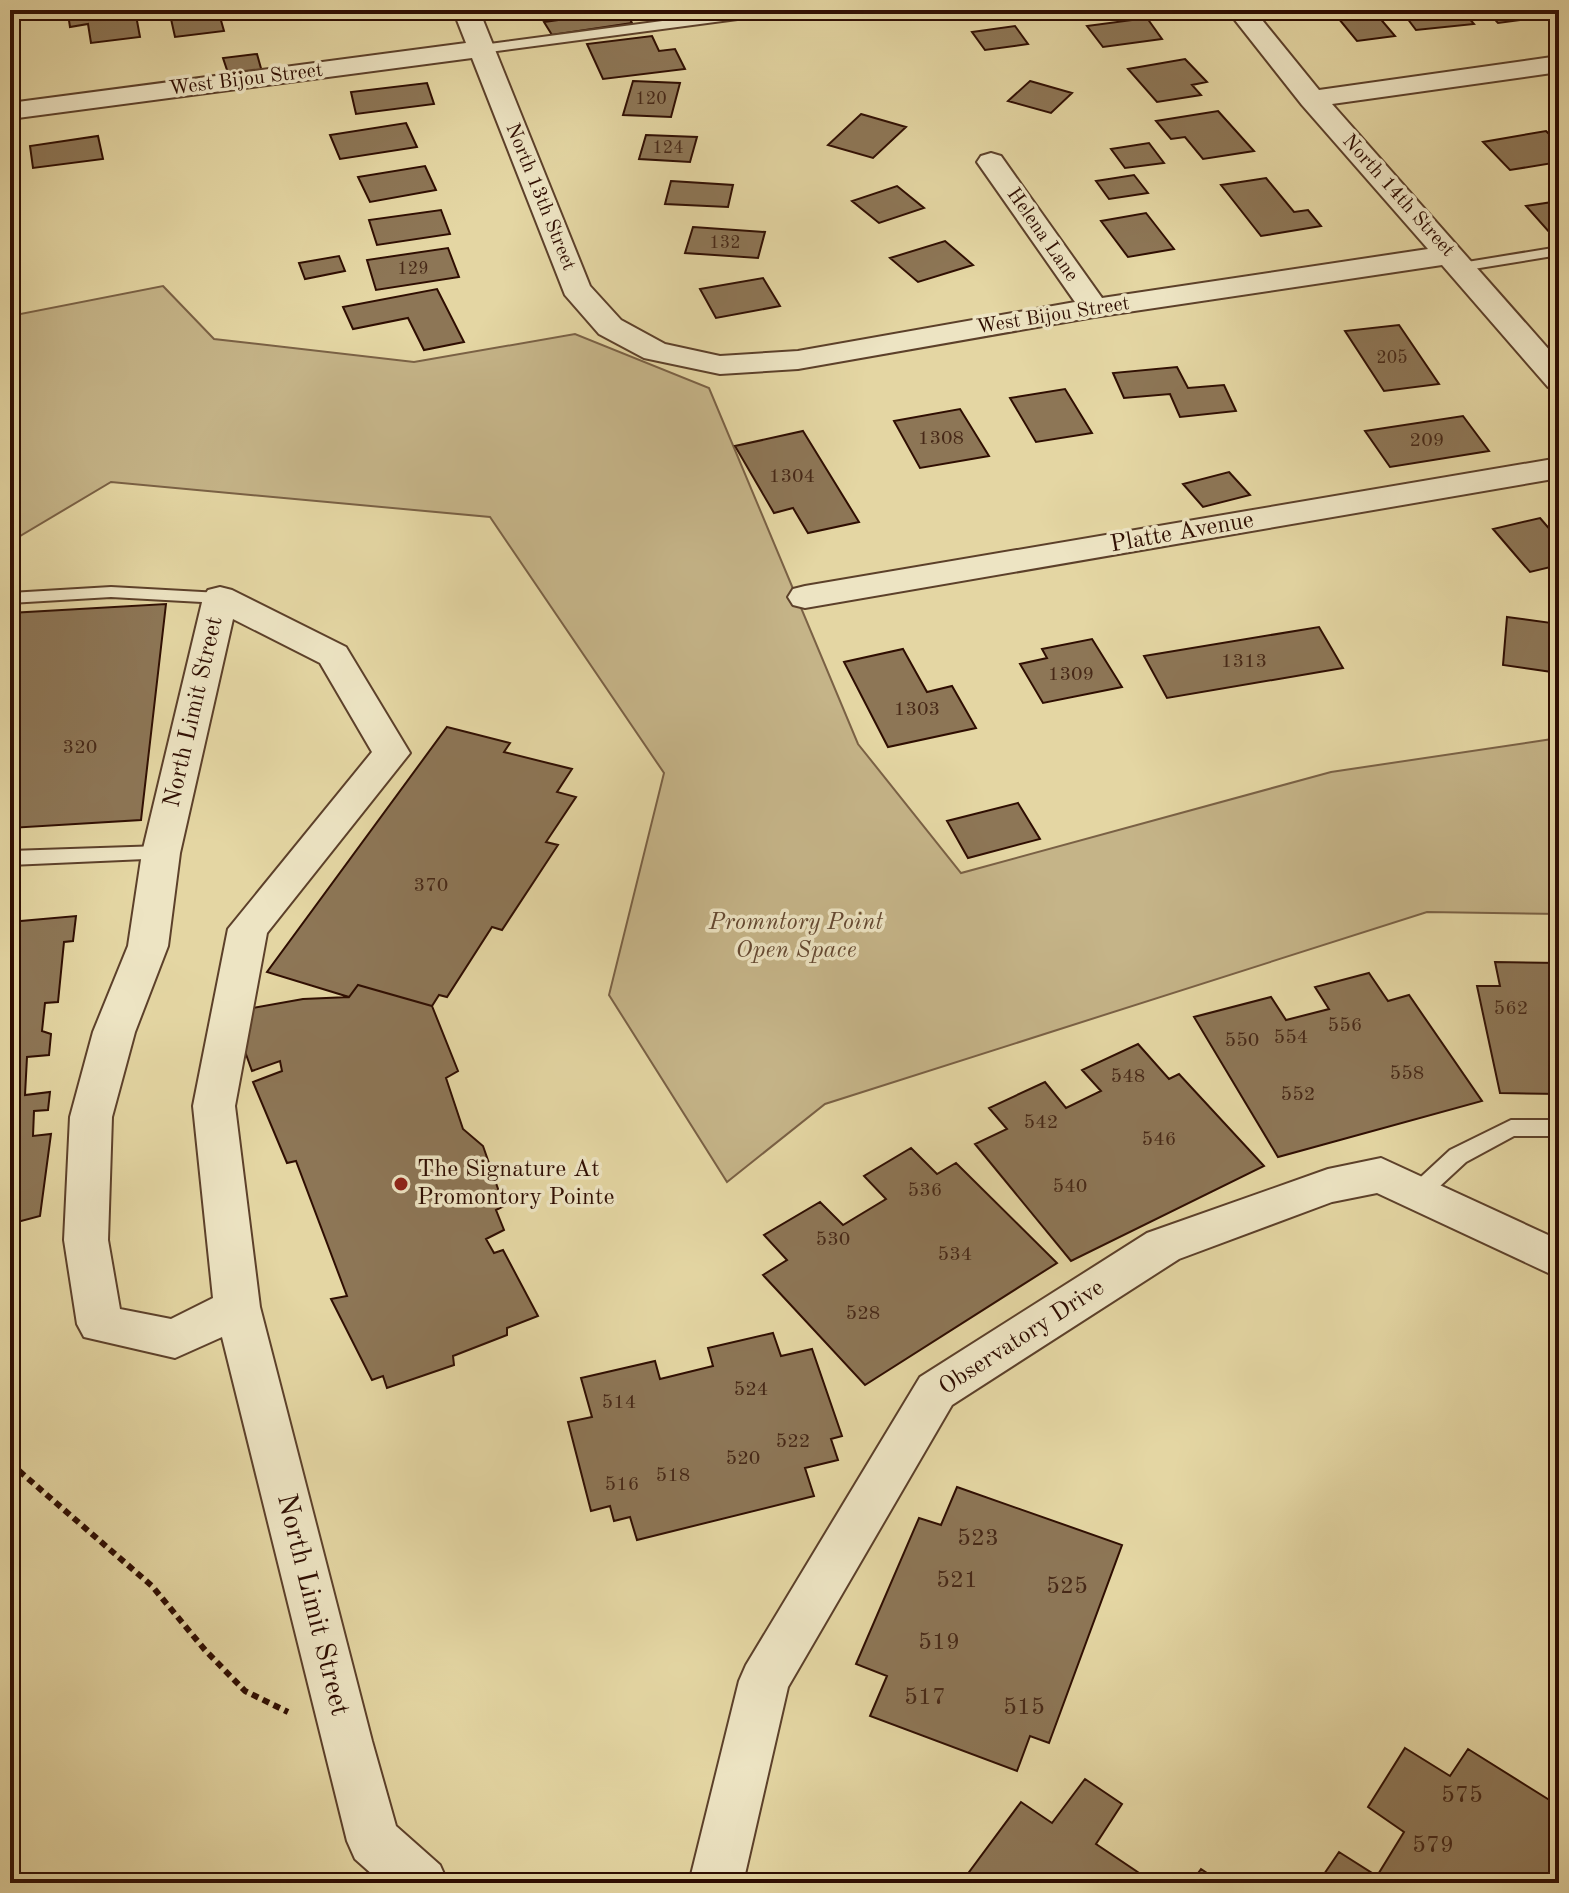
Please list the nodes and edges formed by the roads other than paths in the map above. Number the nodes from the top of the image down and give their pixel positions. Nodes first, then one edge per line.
1 (466, 10) edge
2 (775, 10) edge
3 (1240, 10) edge
4 (482, 49) junction
5 (1559, 64) edge
6 (1312, 99) junction
7 (10, 111) edge
8 (991, 162) dead end
9 (1559, 251) edge
10 (1456, 261) junction
11 (1094, 308) junction
12 (655, 351) joint
13 (1559, 380) edge
14 (1559, 468) edge
15 (805, 597) dead end
16 (10, 598) edge
17 (220, 598) junction
18 (161, 853) junction
19 (10, 858) edge
20 (1559, 1128) edge
21 (1418, 1193) junction
22 (1559, 1260) edge
23 (237, 1307) junction
24 (717, 1882) edge
25 (421, 1883) edge

1 - 4 street, North 13th Street
2 - 4 lane
3 - 6 street, North 14th Street
4 - 7 street, West Bijou Street
4 - 12 street, North 13th Street
5 - 6 street
6 - 10 street, North 14th Street
8 - 11 street, Helena Lane
9 - 10 lane
10 - 11 street, West Bijou Street
10 - 13 street, North 14th Street
11 - 12 street, West Bijou Street
14 - 15 street, Platte Avenue
16 - 17 lane
17 - 18 street, North Limit Street
17 - 23 street, North Limit Street
18 - 19 lane
18 - 23 street, North Limit Street
20 - 21 lane
21 - 22 street, Observatory Drive
21 - 24 street, Observatory Drive
23 - 25 street, North Limit Street

